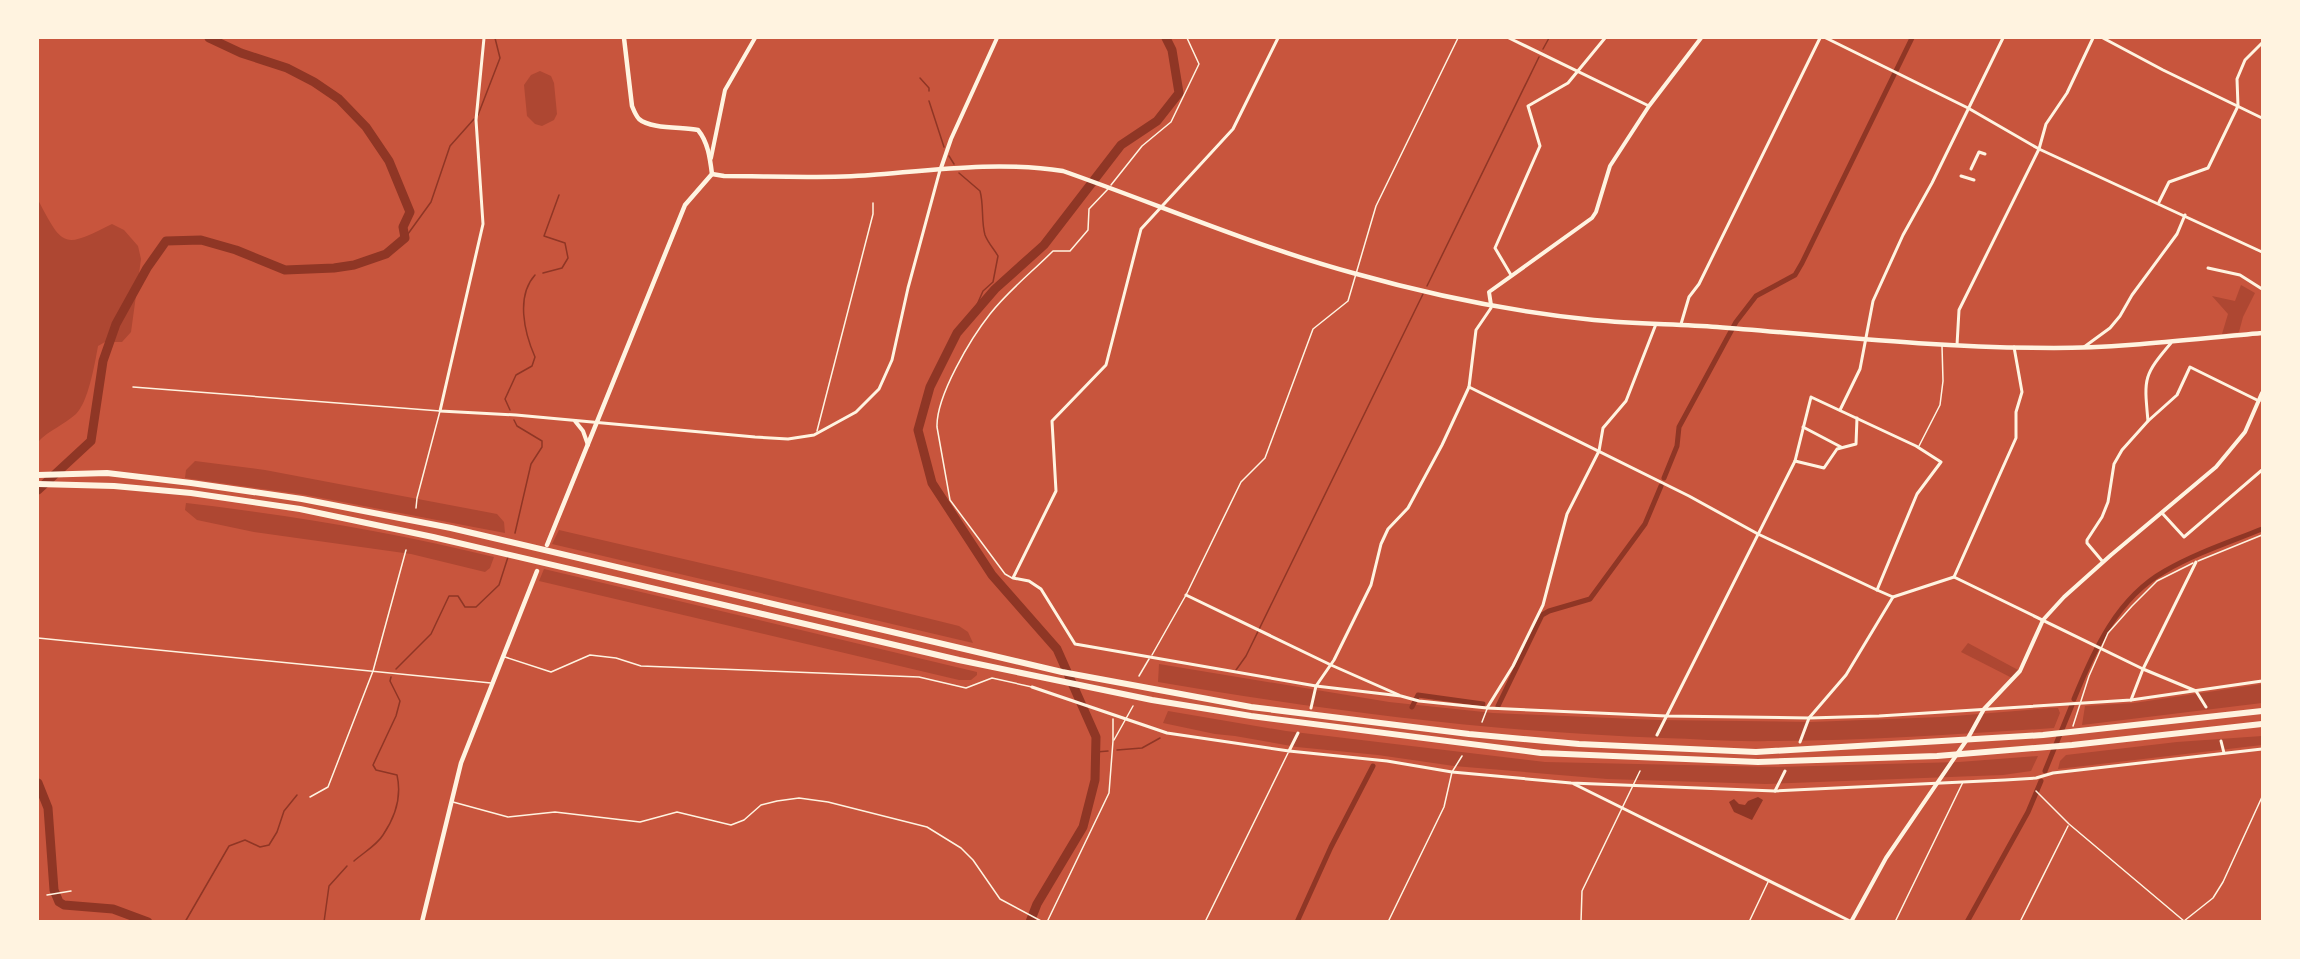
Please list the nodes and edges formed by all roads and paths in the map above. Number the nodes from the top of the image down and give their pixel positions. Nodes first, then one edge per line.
1 (484, 38) edge
2 (624, 38) edge
3 (755, 38) edge
4 (997, 38) edge
5 (1187, 38) edge
6 (1278, 38) edge
7 (1458, 38) edge
8 (1509, 38) edge
9 (1605, 38) edge
10 (1701, 38) edge
11 (1820, 38) edge
12 (1826, 38) edge
13 (2003, 38) edge
14 (2092, 38) edge
15 (2103, 38) edge
16 (2262, 44) edge
17 (1577, 71) junction
18 (1649, 106) junction
19 (2238, 106) junction
20 (1968, 108) junction
21 (2262, 118) edge
22 (2039, 149) junction
23 (1985, 154) dead end
24 (710, 158) junction
25 (941, 168) junction
26 (1971, 169) dead end
27 (712, 174) junction
28 (1961, 176) dead end
29 (1974, 180) dead end
30 (1109, 187) junction
31 (2159, 202) junction
32 (873, 203) dead end
33 (1162, 207) junction
34 (2185, 215) junction
35 (2262, 252) edge
36 (2208, 268) dead end
37 (1354, 274) junction
38 (1510, 276) junction
39 (2262, 289) edge
40 (1491, 305) junction
41 (1656, 324) junction
42 (1681, 324) junction
43 (2262, 333) edge
44 (1867, 340) junction
45 (2171, 343) junction
46 (1942, 345) junction
47 (1957, 345) junction
48 (2014, 347) junction
49 (2084, 347) junction
50 (133, 387) dead end
51 (1469, 387) junction
52 (2262, 393) edge
53 (2259, 400) junction
54 (1840, 410) junction
55 (440, 411) junction
56 (1857, 418) junction
57 (575, 421) junction
58 (2148, 421) junction
59 (597, 423) junction
60 (1803, 427) junction
61 (814, 435) junction
62 (588, 446) junction
63 (1841, 447) junction
64 (1918, 447) junction
65 (1599, 451) junction
66 (1795, 461) junction
67 (2262, 470) edge
68 (38, 475) edge
69 (38, 484) edge
70 (416, 508) dead end
71 (2162, 513) junction
72 (1758, 534) junction
73 (2262, 535) edge
74 (547, 545) dead end
75 (406, 550) dead end
76 (2103, 562) junction
77 (2196, 562) junction
78 (537, 571) dead end
79 (1954, 576) junction
80 (1013, 578) junction
81 (1877, 590) junction
82 (1186, 595) junction
83 (1893, 597) junction
84 (2043, 620) junction
85 (38, 638) edge
86 (2101, 649) junction
87 (503, 656) junction
88 (1149, 658) junction
89 (1331, 665) junction
90 (2143, 669) junction
91 (373, 671) junction
92 (1139, 676) dead end
93 (2262, 681) edge
94 (492, 683) junction
95 (1316, 686) junction
96 (1032, 687) joint
97 (2196, 691) junction
98 (1401, 696) junction
99 (2131, 700) junction
100 (2079, 703) junction
101 (1133, 706) dead end
102 (2206, 707) dead end
103 (1311, 708) dead end
104 (1487, 708) junction
105 (1984, 709) junction
106 (2262, 709) edge
107 (1666, 716) junction
108 (1127, 718) junction
109 (1809, 718) junction
110 (1113, 719) dead end
111 (1482, 722) dead end
112 (2262, 725) edge
113 (2075, 729) junction
114 (1298, 733) dead end
115 (1657, 735) dead end
116 (1113, 741) junction
117 (2221, 741) dead end
118 (1800, 742) dead end
119 (2262, 749) edge
120 (1289, 751) junction
121 (2224, 753) junction
122 (1461, 756) dead end
123 (1452, 771) junction
124 (1641, 771) dead end
125 (1785, 771) dead end
126 (1963, 782) junction
127 (1571, 783) junction
128 (1633, 784) junction
129 (1934, 784) junction
130 (1775, 790) junction
131 (2036, 791) dead end
132 (310, 797) dead end
133 (2262, 797) edge
134 (450, 801) junction
135 (1622, 809) junction
136 (2069, 824) junction
137 (1768, 881) junction
138 (71, 891) dead end
139 (46, 895) dead end
140 (422, 921) edge
141 (1043, 921) edge
142 (1047, 921) edge
143 (1205, 921) edge
144 (1388, 921) edge
145 (1581, 921) edge
146 (1749, 921) edge
147 (1852, 921) edge
148 (1895, 921) edge
149 (2020, 921) edge
150 (2183, 921) edge

1 - 55 street
2 - 24 main road
3 - 24 street
4 - 25 street
5 - 30 lane
6 - 33 street
7 - 37 lane
8 - 17 street
9 - 17 street
10 - 18 street
11 - 42 street
12 - 20 street
13 - 20 street
14 - 22 street
15 - 19 street
16 - 19 street
17 - 18 street
17 - 38 street
18 - 38 street
19 - 21 street
19 - 31 street
20 - 22 street
20 - 44 street
22 - 31 street
22 - 47 street
23 - 26 street
24 - 27 main road
25 - 27 main road
25 - 30 main road
25 - 61 street
27 - 59 main road
28 - 29 street
30 - 33 main road
30 - 80 lane
31 - 34 street
32 - 61 lane
33 - 37 main road
33 - 80 street
34 - 35 street
34 - 49 street
36 - 39 street
37 - 40 main road
37 - 82 lane
38 - 40 street
40 - 41 main road
40 - 51 street
41 - 42 main road
41 - 65 street
42 - 44 main road
43 - 45 main road
44 - 46 main road
44 - 54 street
45 - 49 main road
45 - 58 street
46 - 47 main road
46 - 64 lane
47 - 48 main road
48 - 49 main road
48 - 79 street
50 - 55 lane
51 - 65 street
51 - 89 street
52 - 53 street
53 - 58 street
53 - 71 street
54 - 56 street
54 - 60 street
55 - 57 street
55 - 70 lane
56 - 63 street
56 - 64 street
57 - 59 street
57 - 62 street
58 - 76 street
59 - 61 street
59 - 62 main road
60 - 63 street
60 - 66 street
62 - 74 main road
63 - 66 street
64 - 81 street
65 - 72 street
65 - 104 street
66 - 72 street
67 - 71 street
68 - 113 highway
69 - 112 highway
71 - 76 street
72 - 81 street
72 - 107 street
73 - 77 lane
75 - 91 lane
76 - 84 street
77 - 86 lane
77 - 90 street
78 - 87 main road
79 - 83 street
79 - 84 street
80 - 88 street
81 - 83 street
82 - 88 lane
82 - 89 street
83 - 109 street
84 - 86 street
84 - 105 street
85 - 91 lane
86 - 90 street
86 - 100 lane
87 - 94 main road
87 - 96 lane
88 - 92 lane
88 - 95 street
89 - 95 street
89 - 98 street
90 - 97 street
90 - 99 street
91 - 94 lane
91 - 132 lane
93 - 97 street
94 - 134 main road
95 - 98 street
95 - 103 street
96 - 108 street
97 - 99 street
97 - 102 street
98 - 104 street
99 - 100 street
100 - 105 street
100 - 113 lane
101 - 108 lane
104 - 107 street
104 - 111 lane
105 - 109 street
105 - 129 street
106 - 113 highway
107 - 109 street
107 - 115 street
108 - 116 lane
108 - 120 street
109 - 118 street
110 - 116 lane
114 - 120 street
116 - 142 lane
117 - 121 street
119 - 121 street
120 - 123 street
120 - 143 lane
121 - 126 street
122 - 123 lane
123 - 127 street
123 - 144 lane
124 - 128 lane
125 - 130 street
126 - 129 street
126 - 148 lane
127 - 128 street
127 - 135 street
128 - 130 street
128 - 135 lane
129 - 130 street
129 - 147 street
131 - 136 lane
133 - 150 lane
134 - 140 main road
134 - 141 lane
135 - 137 street
135 - 145 lane
136 - 149 lane
136 - 150 lane
137 - 146 lane
137 - 147 street
138 - 139 lane

